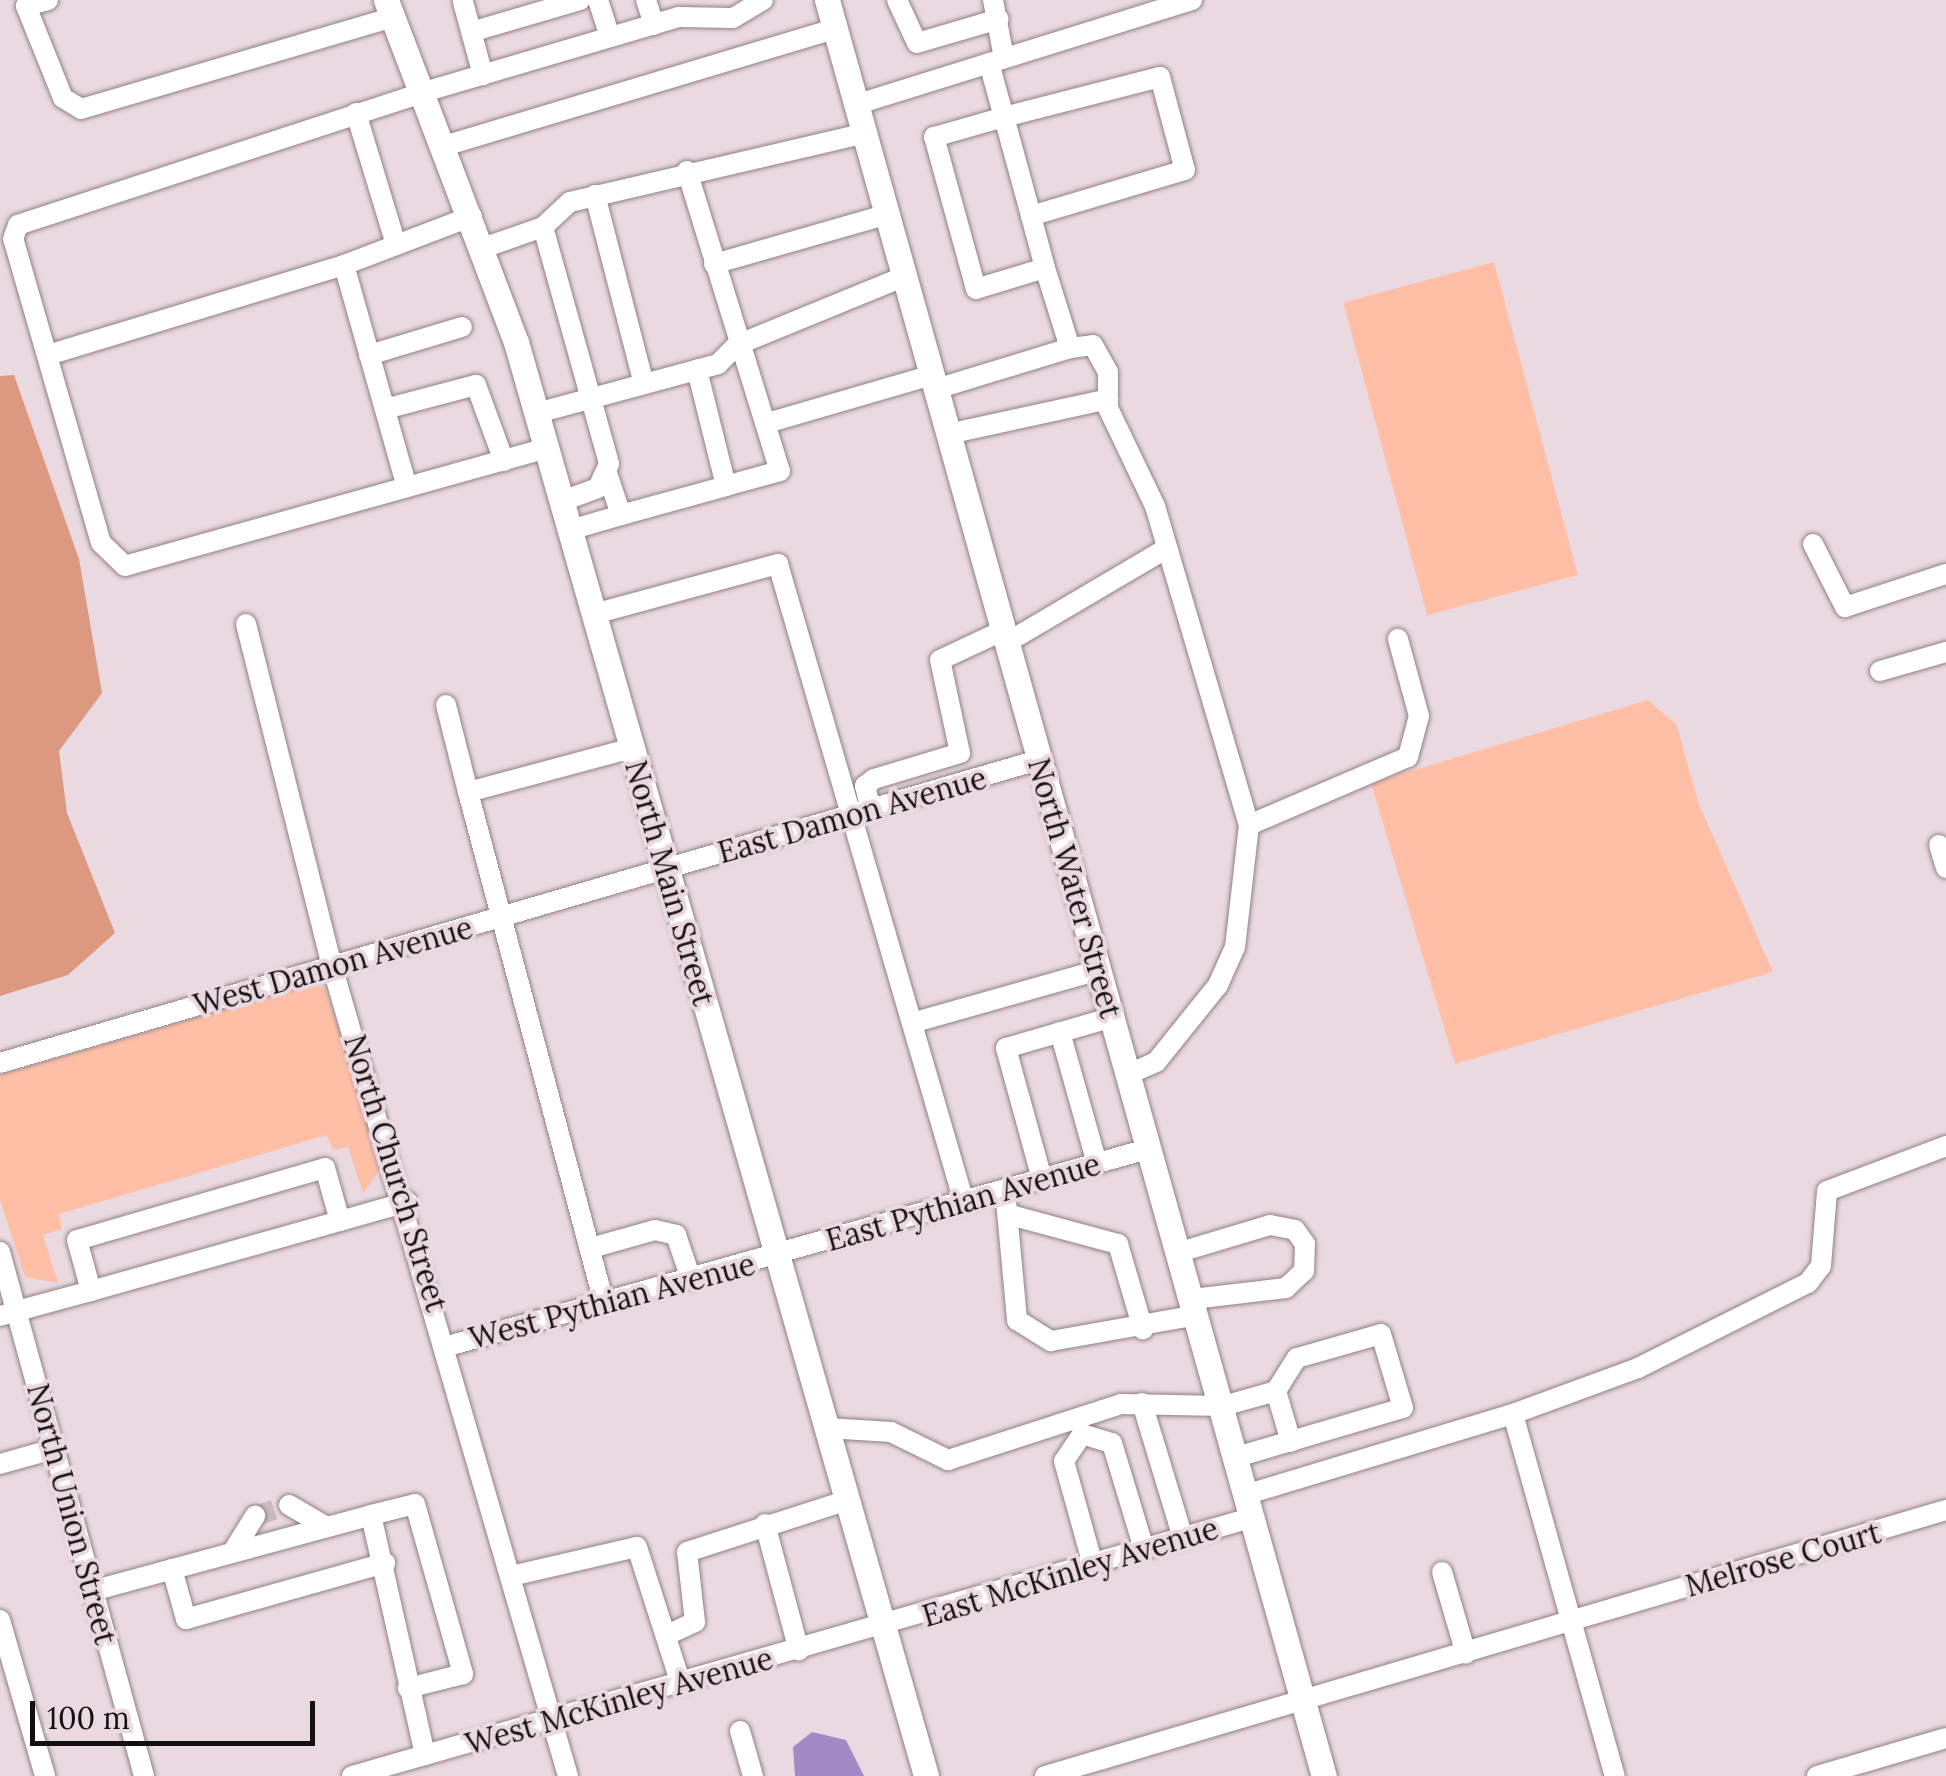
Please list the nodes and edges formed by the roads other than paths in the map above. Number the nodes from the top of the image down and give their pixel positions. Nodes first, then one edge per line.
1 (48, 0) edge
2 (580, 0) edge
3 (598, 0) edge
4 (646, 0) edge
5 (764, 0) edge
6 (827, 0) edge
7 (897, 0) edge
8 (1192, 0) edge
9 (463, 1) edge
10 (25, 3) edge
11 (389, 9) edge
12 (996, 10) edge
13 (654, 24) junction
14 (835, 29) junction
15 (471, 32) junction
16 (610, 36) junction
17 (996, 61) junction
18 (484, 75) junction
19 (424, 92) junction
20 (858, 104) junction
21 (356, 114) junction
22 (1004, 117) junction
23 (866, 133) junction
24 (444, 146) junction
25 (686, 171) junction
26 (595, 195) junction
27 (888, 214) junction
28 (472, 216) junction
29 (1031, 216) junction
30 (543, 227) junction
31 (396, 246) junction
32 (483, 248) junction
33 (714, 264) junction
34 (344, 265) junction
35 (1045, 268) junction
36 (905, 276) junction
37 (462, 327) dead end
38 (737, 345) junction
39 (1070, 348) junction
40 (48, 355) junction
41 (369, 355) junction
42 (697, 370) junction
43 (934, 382) junction
44 (644, 384) junction
45 (594, 398) junction
46 (1108, 399) junction
47 (385, 409) junction
48 (537, 413) junction
49 (766, 422) junction
50 (948, 434) junction
51 (547, 448) junction
52 (504, 460) junction
53 (608, 476) junction
54 (726, 486) junction
55 (407, 488) junction
56 (562, 501) junction
57 (621, 515) junction
58 (570, 530) junction
59 (1813, 544) dead end
60 (1167, 548) junction
61 (1946, 574) edge
62 (594, 614) junction
63 (246, 624) dead end
64 (1004, 637) junction
65 (1398, 639) dead end
66 (1946, 652) edge
67 (1880, 672) dead end
68 (446, 706) dead end
69 (632, 748) junction
70 (1038, 760) junction
71 (468, 792) junction
72 (861, 813) junction
73 (1249, 825) junction
74 (1938, 845) dead end
75 (1946, 868) edge
76 (667, 870) junction
77 (496, 919) junction
78 (332, 966) junction
79 (1099, 970) junction
80 (1112, 1017) junction
81 (912, 1023) junction
82 (1060, 1032) junction
83 (0, 1063) edge
84 (1129, 1074) junction
85 (1946, 1146) edge
86 (1151, 1148) junction
87 (1097, 1164) junction
88 (1042, 1180) junction
89 (1005, 1190) junction
90 (407, 1202) junction
91 (964, 1202) junction
92 (1014, 1216) junction
93 (340, 1221) junction
94 (591, 1248) junction
95 (0, 1252) edge
96 (1180, 1252) junction
97 (776, 1256) junction
98 (690, 1280) junction
99 (91, 1291) junction
100 (604, 1303) junction
101 (1195, 1307) junction
102 (8, 1314) edge
103 (1142, 1329) junction
104 (448, 1346) junction
105 (1276, 1391) junction
106 (1142, 1403) junction
107 (1223, 1406) junction
108 (1513, 1414) junction
109 (1079, 1425) junction
110 (827, 1428) junction
111 (1291, 1442) junction
112 (53, 1449) junction
113 (1238, 1457) junction
114 (0, 1464) edge
115 (848, 1500) junction
116 (288, 1505) dead end
117 (1251, 1505) junction
118 (1946, 1510) edge
119 (371, 1515) junction
120 (255, 1516) tunnel mouth
121 (765, 1524) junction
122 (328, 1527) junction
123 (1183, 1538) junction
124 (1144, 1549) junction
125 (232, 1553) junction
126 (385, 1563) junction
127 (1093, 1565) junction
128 (172, 1569) junction
129 (1442, 1572) dead end
130 (512, 1576) junction
131 (92, 1592) junction
132 (0, 1620) edge
133 (1574, 1621) junction
134 (886, 1626) junction
135 (667, 1636) junction
136 (800, 1651) junction
137 (1466, 1654) junction
138 (681, 1684) junction
139 (408, 1688) junction
140 (1305, 1702) junction
141 (551, 1720) junction
142 (740, 1732) dead end
143 (1946, 1738) edge
144 (425, 1756) junction
145 (45, 1776) edge
146 (144, 1776) edge
147 (352, 1776) edge
148 (568, 1776) edge
149 (753, 1776) edge
150 (926, 1776) edge
151 (1045, 1776) edge
152 (1324, 1776) edge
153 (1616, 1776) edge
154 (1817, 1776) edge

1 - 10 street
2 - 15 street
3 - 16 street
4 - 13 street
5 - 13 street
6 - 14 main road, North Water Street
7 - 12 street
8 - 17 street
9 - 15 street
10 - 11 street
11 - 19 main road, North Main Street
12 - 17 street
13 - 16 street
14 - 20 main road, North Water Street
14 - 24 street
15 - 18 street
16 - 18 street
17 - 20 street
17 - 22 street
18 - 19 street
19 - 21 street
19 - 24 main road, North Main Street
20 - 23 main road, North Water Street
21 - 31 street
21 - 40 street
22 - 29 street
22 - 29 street
22 - 35 street
23 - 25 street
23 - 27 main road, North Water Street
24 - 28 main road, North Main Street
25 - 26 street
25 - 33 street
26 - 30 street
26 - 44 street
27 - 33 street
27 - 36 main road, North Water Street
28 - 31 street
28 - 32 main road, North Main Street
29 - 35 street
30 - 32 street
30 - 45 street
31 - 34 street
32 - 48 main road, North Main Street
33 - 38 street
34 - 40 street
34 - 41 street
35 - 39 street
36 - 38 street
36 - 43 main road, North Water Street
37 - 41 street
38 - 42 street
38 - 49 street
39 - 43 street
39 - 46 street
40 - 55 street
41 - 47 street
42 - 44 street
42 - 54 street
43 - 49 street
43 - 50 main road, North Water Street
44 - 45 street
45 - 48 street
45 - 53 street
46 - 50 street
46 - 60 street
47 - 52 street
47 - 55 street
48 - 51 main road, North Main Street
49 - 54 street
50 - 64 main road, North Water Street
51 - 52 street
51 - 56 main road, North Main Street
52 - 55 street
53 - 56 street
53 - 57 street
54 - 57 street
56 - 58 main road, North Main Street
57 - 58 street
58 - 62 main road, North Main Street
59 - 61 street
60 - 64 street
60 - 73 street
62 - 69 main road, North Main Street
62 - 72 street
63 - 78 street, North Church Street
64 - 70 main road, North Water Street
64 - 72 street
65 - 73 street
66 - 67 street
68 - 71 street
69 - 71 street
69 - 76 main road, North Main Street
70 - 72 street, East Damon Avenue
70 - 79 main road, North Water Street
71 - 77 street
72 - 76 street, East Damon Avenue
72 - 81 street
73 - 84 street
74 - 75 street
76 - 77 street, West Damon Avenue
76 - 97 main road, North Main Street
77 - 78 street, West Damon Avenue
77 - 94 street
78 - 83 street, West Damon Avenue
78 - 90 street, North Church Street
79 - 80 main road, North Water Street
79 - 81 street
80 - 82 street
80 - 84 main road, North Water Street
81 - 91 street
82 - 87 street
82 - 88 street
84 - 86 main road, North Water Street
85 - 108 street, East McKinley Avenue
86 - 87 street, East Pythian Avenue
86 - 96 main road, North Water Street
87 - 88 street, East Pythian Avenue
88 - 89 street, East Pythian Avenue
89 - 91 street, East Pythian Avenue
89 - 92 street
90 - 93 street
90 - 104 street, North Church Street
91 - 97 street, East Pythian Avenue
92 - 103 street
92 - 103 street
93 - 99 street
93 - 99 street
94 - 98 street
94 - 100 street
95 - 102 street, North Union Street
96 - 101 main road, North Water Street
96 - 101 street
97 - 98 street, West Pythian Avenue
97 - 110 main road, North Main Street
98 - 100 street, West Pythian Avenue
99 - 102 street
100 - 104 street, West Pythian Avenue
101 - 103 street
101 - 107 main road, North Water Street
102 - 112 street, North Union Street
104 - 130 street, North Church Street
105 - 107 street
105 - 111 street
105 - 111 street
106 - 107 street
106 - 109 street
106 - 123 street
107 - 113 main road, North Water Street
108 - 117 street, East McKinley Avenue
108 - 133 street
109 - 110 street
109 - 124 street
109 - 127 street
110 - 115 main road, North Main Street
111 - 113 street
112 - 114 street
112 - 131 street, North Union Street
113 - 117 main road, North Water Street
115 - 121 street
115 - 134 main road, North Main Street
116 - 122 street
117 - 123 street, East McKinley Avenue
117 - 140 main road, North Water Street
118 - 133 street, Melrose Court
119 - 122 street
119 - 126 street
119 - 139 street
120 - 125 street
121 - 135 street
121 - 136 street
122 - 125 street
123 - 124 street, East McKinley Avenue
124 - 127 street, East McKinley Avenue
125 - 128 street
126 - 128 street
126 - 139 street
127 - 134 street, East McKinley Avenue
128 - 131 street
129 - 137 street
130 - 135 street
130 - 141 street, North Church Street
131 - 146 street, North Union Street
132 - 145 street
133 - 137 street, Melrose Court
133 - 153 street
134 - 136 street, West McKinley Avenue
134 - 150 main road, North Main Street
135 - 138 street
136 - 138 street, West McKinley Avenue
137 - 140 street, Melrose Court
138 - 141 street, West McKinley Avenue
139 - 144 street
140 - 151 street
140 - 152 main road, North Water Street
141 - 144 street, West McKinley Avenue
141 - 148 street, North Church Street
142 - 149 street
143 - 154 street
144 - 147 street, West McKinley Avenue

